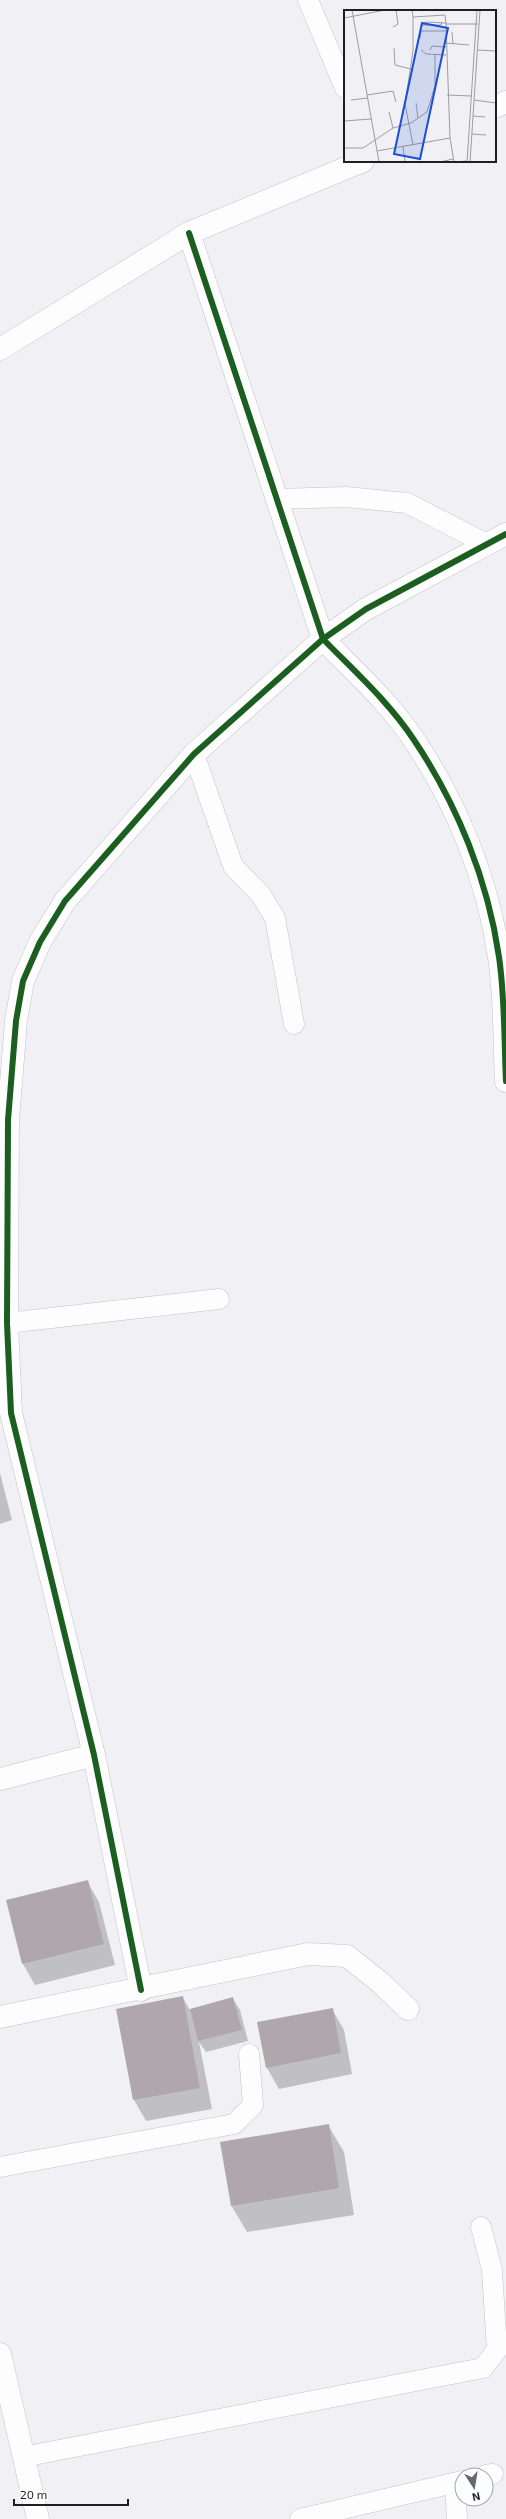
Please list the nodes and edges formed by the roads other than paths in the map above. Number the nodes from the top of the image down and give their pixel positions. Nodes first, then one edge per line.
1 (308, 0) edge
2 (344, 86) edge
3 (506, 102) edge
4 (496, 107) edge
5 (361, 162) edge
6 (189, 233) junction
7 (0, 349) edge
8 (277, 499) junction
9 (506, 534) edge
10 (487, 544) junction
11 (323, 639) junction
12 (194, 754) junction
13 (294, 1024) dead end
14 (506, 1081) edge
15 (219, 1299) dead end
16 (7, 1323) junction
17 (6, 1415) edge
18 (94, 1755) junction
19 (0, 1779) edge
20 (141, 1990) junction
21 (408, 2009) dead end
22 (0, 2017) edge
23 (249, 2054) dead end
24 (0, 2167) edge
25 (480, 2227) dead end
26 (0, 2354) edge
27 (23, 2457) junction
28 (454, 2483) edge
29 (458, 2507) edge
30 (308, 2518) edge
31 (38, 2519) edge
32 (457, 2519) edge

1 - 2 lane
3 - 4 street
5 - 6 street
6 - 7 street
6 - 8 street
8 - 10 lane
8 - 11 street
9 - 10 street
10 - 11 street
11 - 12 street
11 - 14 street
12 - 13 lane
12 - 16 street
15 - 16 lane
16 - 17 street
17 - 18 street
18 - 19 street
18 - 20 street
20 - 21 street
20 - 22 street
23 - 24 lane
25 - 27 lane
26 - 27 street
27 - 31 street
28 - 30 lane
29 - 32 lane

